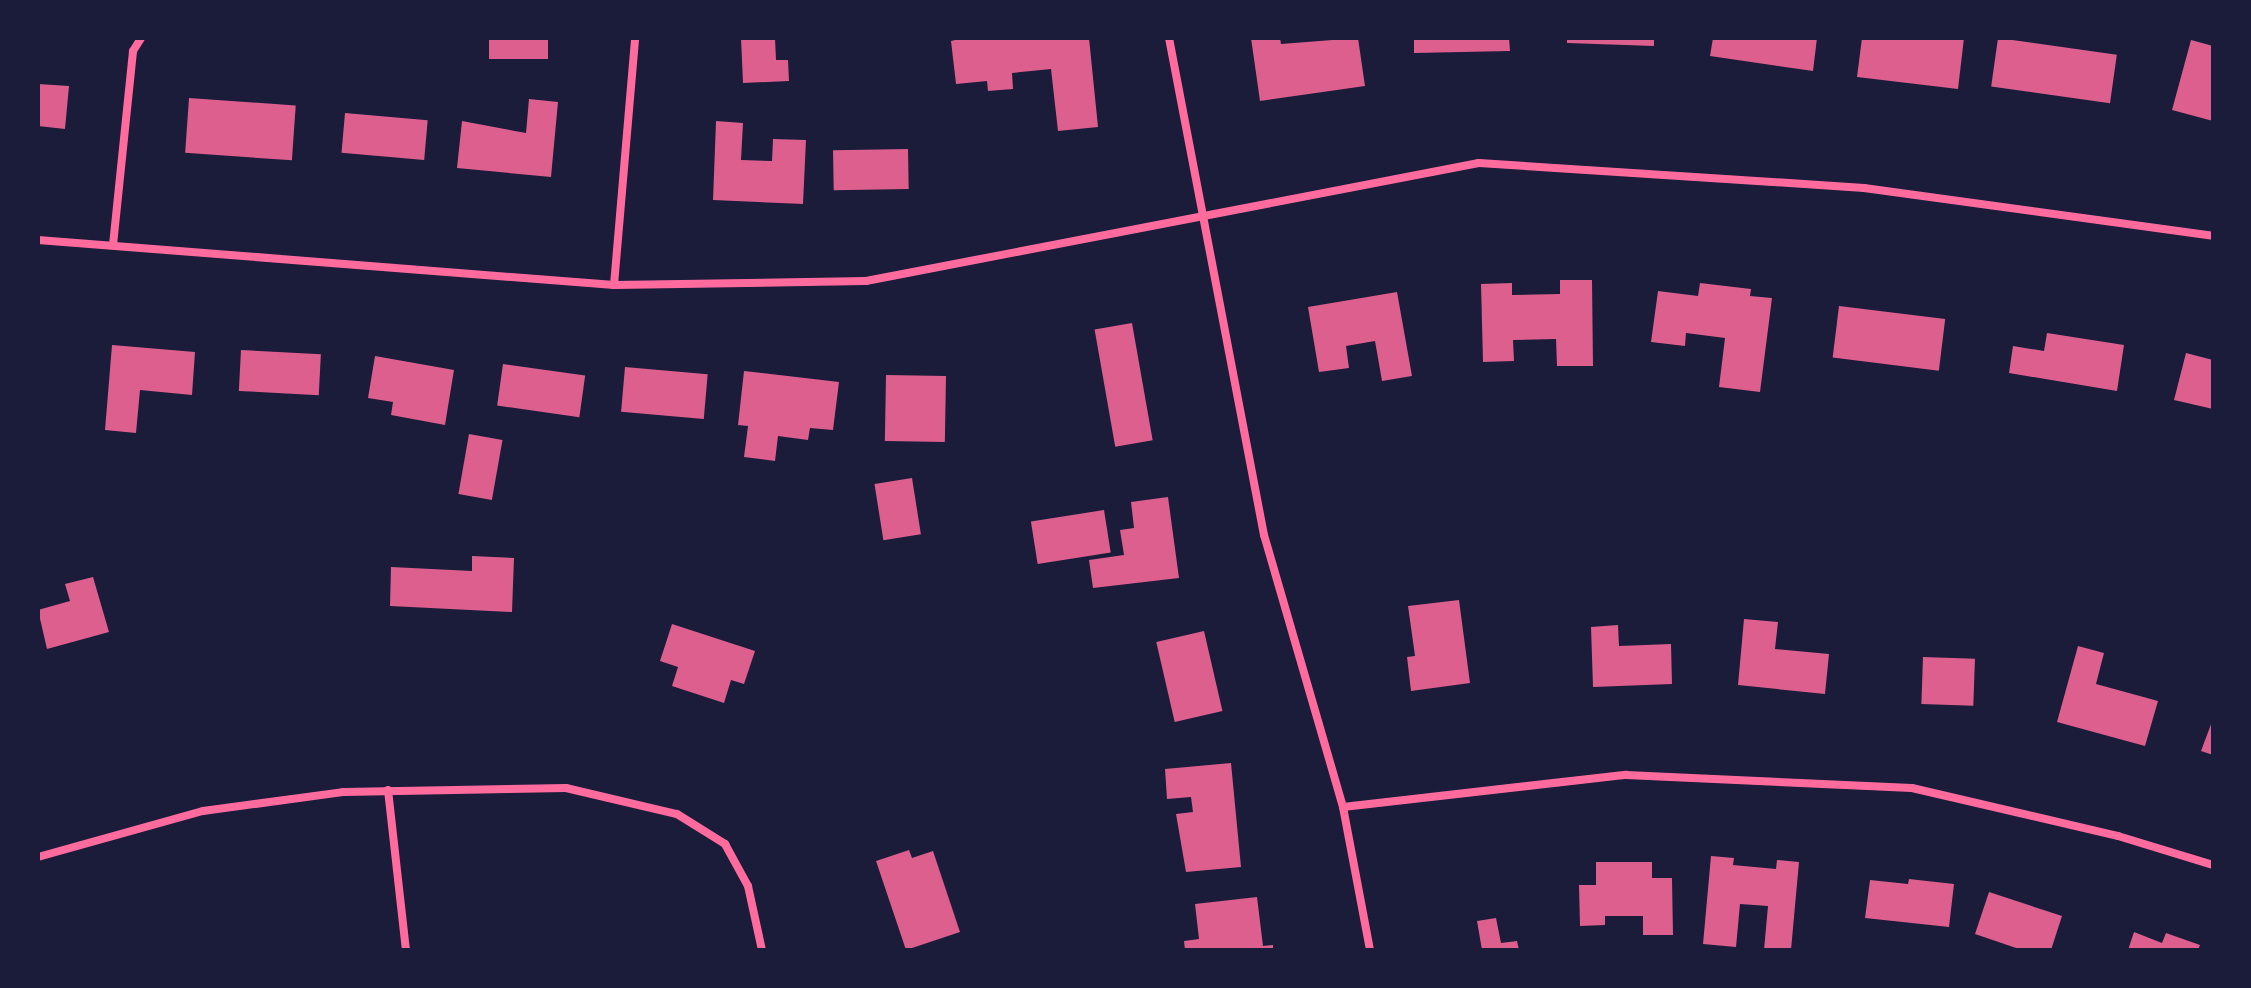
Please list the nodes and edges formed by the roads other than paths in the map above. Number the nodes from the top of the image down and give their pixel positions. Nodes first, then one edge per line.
1 (141, 38) edge
2 (635, 38) edge
3 (1169, 38) edge
4 (1204, 219) junction
5 (2213, 236) edge
6 (38, 240) edge
7 (113, 245) junction
8 (614, 285) junction
9 (388, 790) junction
10 (1343, 807) junction
11 (38, 857) edge
12 (2213, 865) edge
13 (406, 950) edge
14 (762, 950) edge
15 (1370, 950) edge

1 - 7 street
2 - 8 street
3 - 4 street
4 - 5 street
4 - 8 street
4 - 10 street
6 - 7 street
7 - 8 street
9 - 11 street
9 - 13 street
9 - 14 street
10 - 12 street
10 - 15 street

